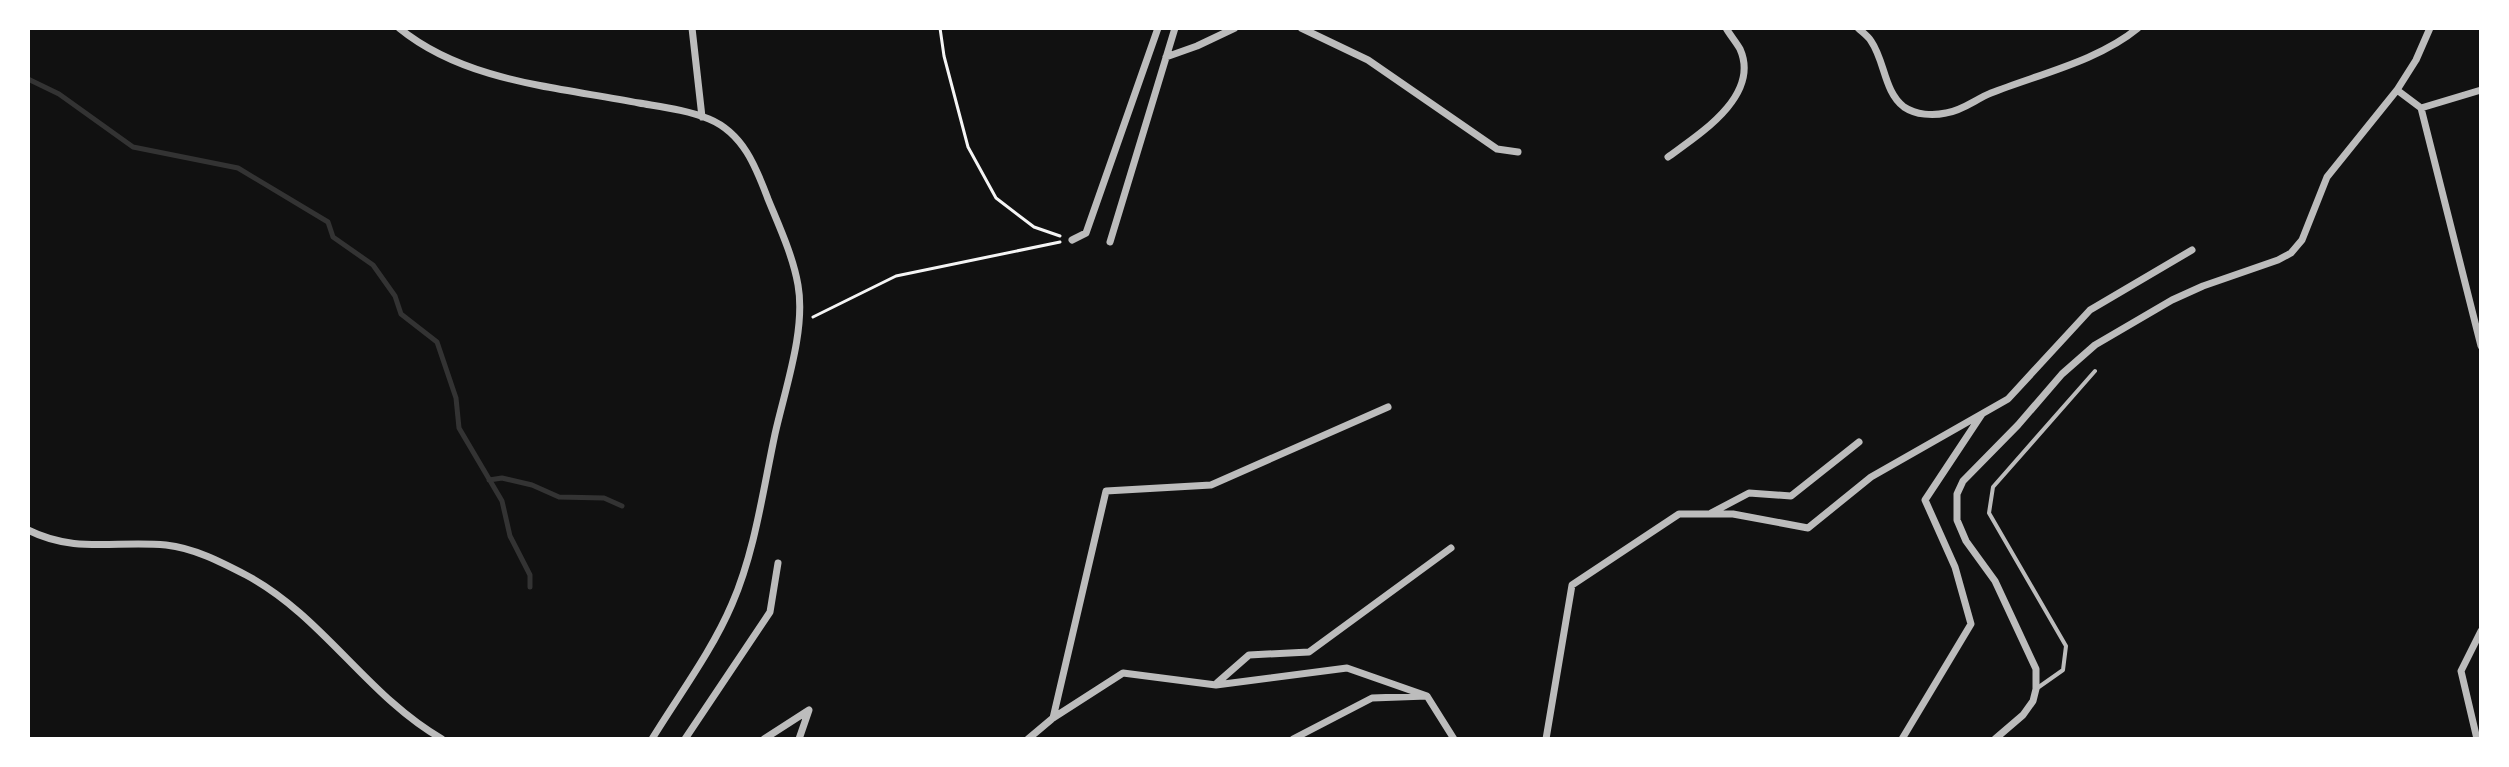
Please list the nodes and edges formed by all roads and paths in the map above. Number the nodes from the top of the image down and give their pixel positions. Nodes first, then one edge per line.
1 (399, 28) edge
2 (692, 28) edge
3 (940, 28) edge
4 (1158, 28) edge
5 (1175, 28) edge
6 (1235, 28) edge
7 (1301, 28) edge
8 (1726, 28) edge
9 (1858, 28) edge
10 (2138, 28) edge
11 (2430, 28) edge
12 (1166, 57) junction
13 (2397, 90) junction
14 (2481, 90) edge
15 (2421, 108) junction
16 (702, 117) junction
17 (1518, 152) dead end
18 (1668, 157) dead end
19 (1072, 240) junction
20 (1110, 242) dead end
21 (2192, 250) dead end
22 (799, 324) junction
23 (2481, 346) edge
24 (2095, 371) dead end
25 (1388, 407) dead end
26 (1983, 412) junction
27 (1859, 442) dead end
28 (1709, 514) junction
29 (28, 530) edge
30 (1451, 548) dead end
31 (778, 563) dead end
32 (2481, 631) edge
33 (1216, 685) junction
34 (2036, 689) junction
35 (1427, 696) junction
36 (1053, 718) junction
37 (442, 739) edge
38 (652, 739) edge
39 (685, 739) edge
40 (764, 739) edge
41 (799, 739) edge
42 (1028, 739) edge
43 (1293, 739) edge
44 (1454, 739) edge
45 (1546, 739) edge
46 (1902, 739) edge
47 (1995, 739) edge
48 (2477, 739) edge

1 - 16 street
2 - 16 street
3 - 19 path
4 - 19 street
5 - 12 street
6 - 12 street
7 - 17 street
8 - 18 street
9 - 10 street
11 - 13 street
12 - 20 street
13 - 15 street
13 - 34 street
14 - 15 street
15 - 23 street
16 - 22 street
19 - 22 path
21 - 26 street
22 - 38 street
24 - 34 lane
25 - 36 street
26 - 28 street
26 - 46 street
27 - 28 street
28 - 45 street
29 - 37 street
30 - 33 street
31 - 39 street
32 - 48 street
33 - 35 street
33 - 36 street
34 - 47 street
35 - 43 street
35 - 44 street
36 - 42 street
40 - 41 street

